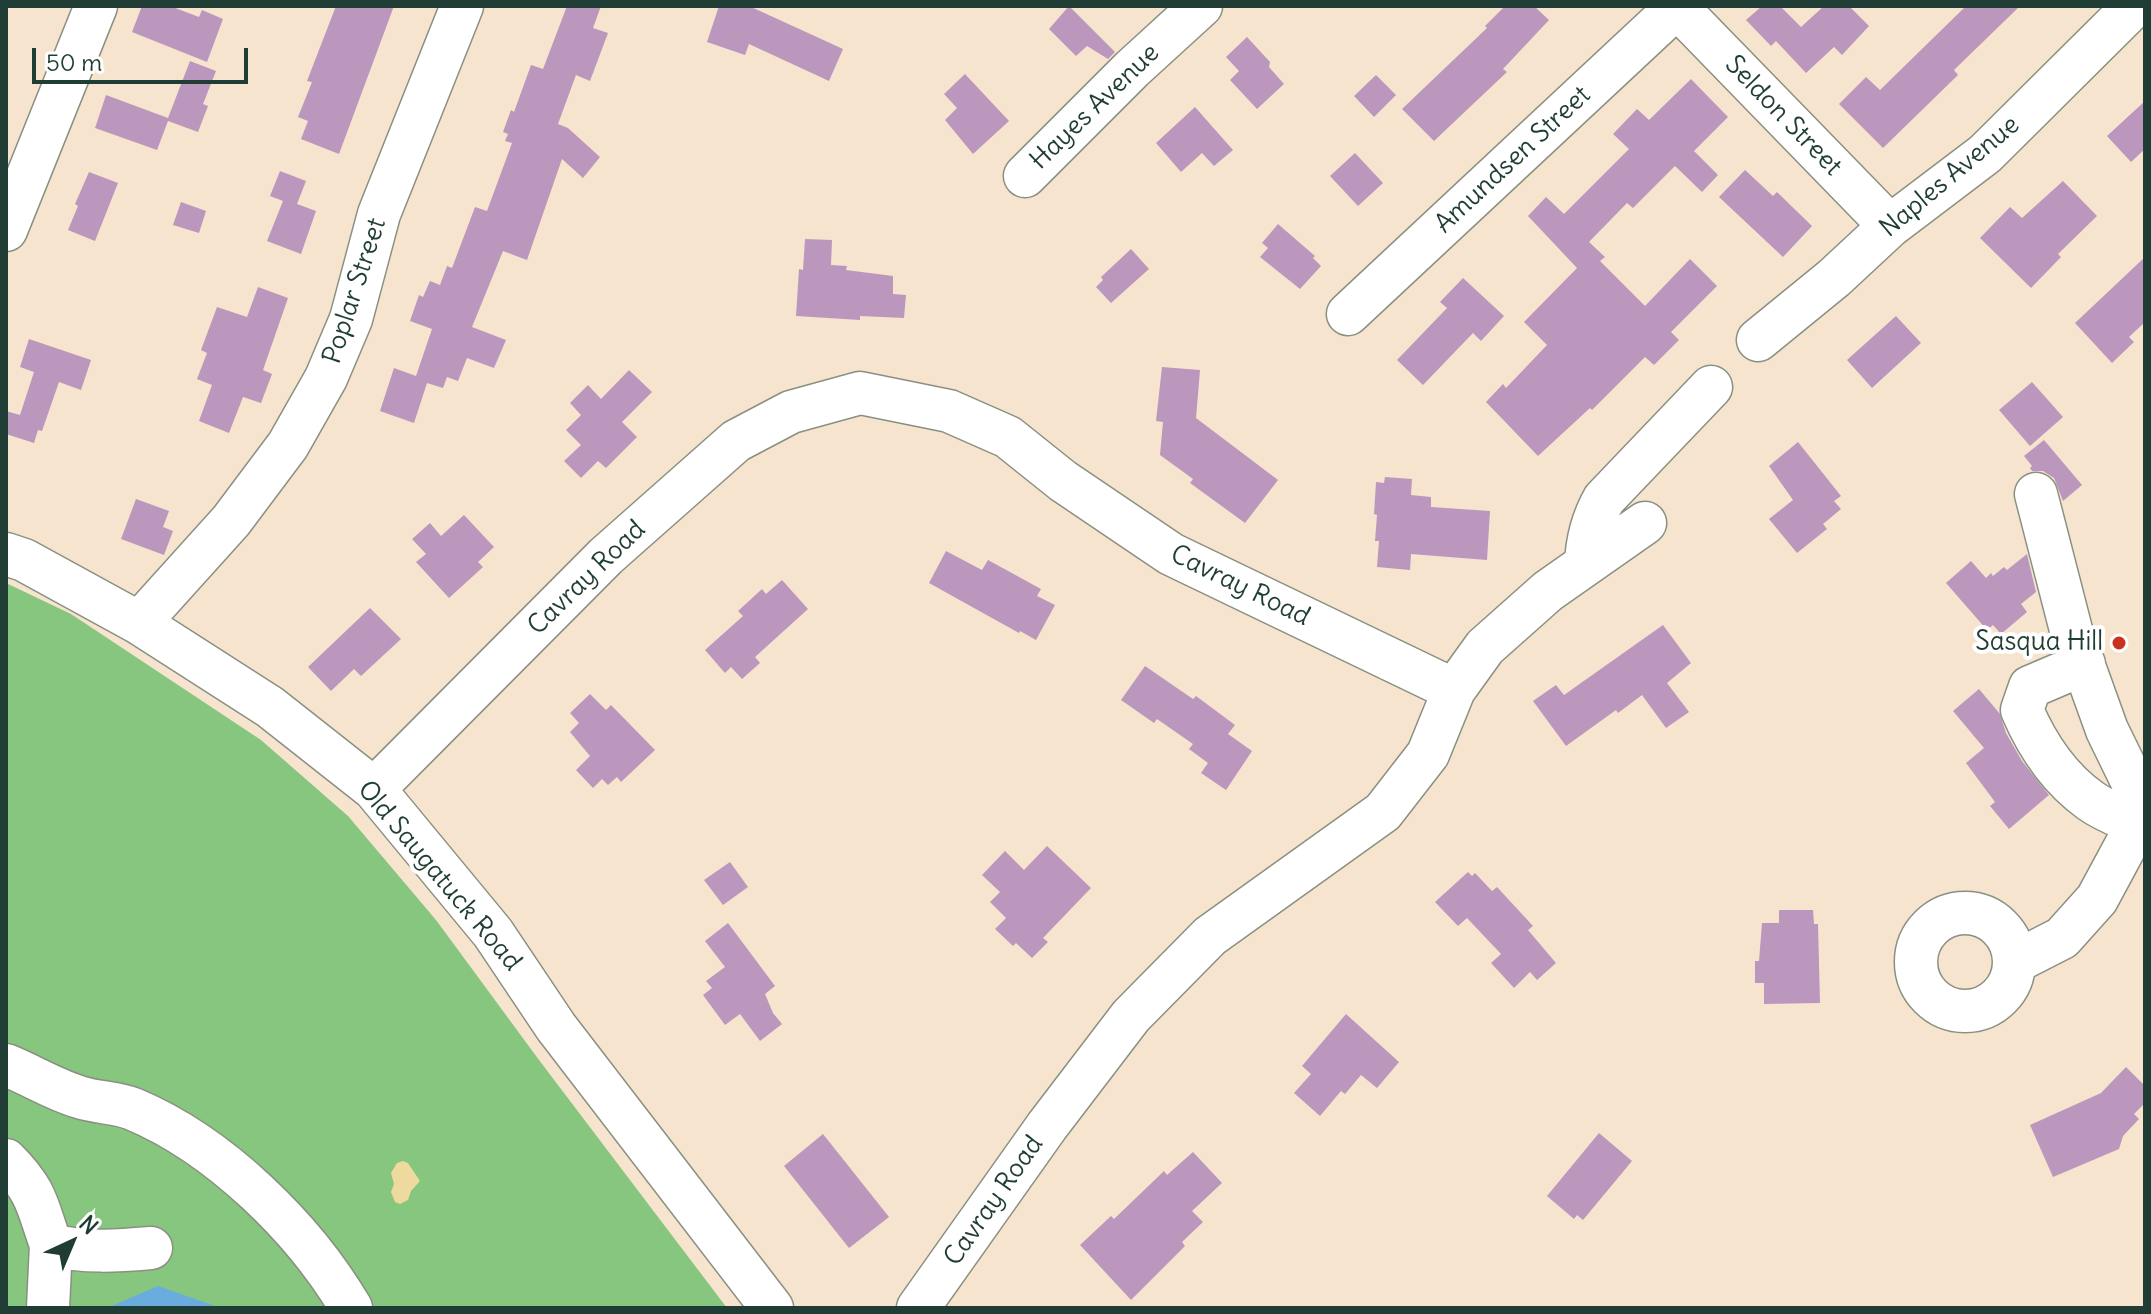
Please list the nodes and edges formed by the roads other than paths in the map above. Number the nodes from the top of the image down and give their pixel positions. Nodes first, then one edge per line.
1 (96, 6) edge
2 (462, 6) edge
3 (1201, 6) edge
4 (1677, 6) edge
5 (2134, 6) edge
6 (1025, 176) dead end
7 (1890, 226) junction
8 (6, 230) edge
9 (1348, 314) dead end
10 (1758, 340) dead end
11 (1711, 387) dead end
12 (2036, 494) dead end
13 (1645, 523) dead end
14 (6, 554) edge
15 (1586, 564) junction
16 (139, 623) junction
17 (2084, 664) junction
18 (1454, 690) junction
19 (374, 789) junction
20 (2142, 814) edge
21 (2015, 962) dead end
22 (6, 1065) edge
23 (6, 1160) edge
24 (51, 1245) junction
25 (151, 1248) dead end
26 (48, 1308) edge
27 (351, 1308) edge
28 (772, 1308) edge
29 (918, 1308) edge

1 - 8 street
2 - 16 street, Poplar Street
3 - 6 street, Hayes Avenue
4 - 7 street, Seldon Street
4 - 9 street, Amundsen Street
5 - 7 street, Naples Avenue
7 - 10 street, Naples Avenue
11 - 15 street
12 - 17 street
13 - 15 street
14 - 16 street, Old Saugatuck Road
15 - 18 street
16 - 19 street, Old Saugatuck Road
17 - 20 street
17 - 20 street
18 - 19 street, Cavray Road
18 - 29 street, Cavray Road
19 - 28 street, Old Saugatuck Road
20 - 21 street
22 - 27 street
23 - 24 street
24 - 25 street
24 - 26 street

